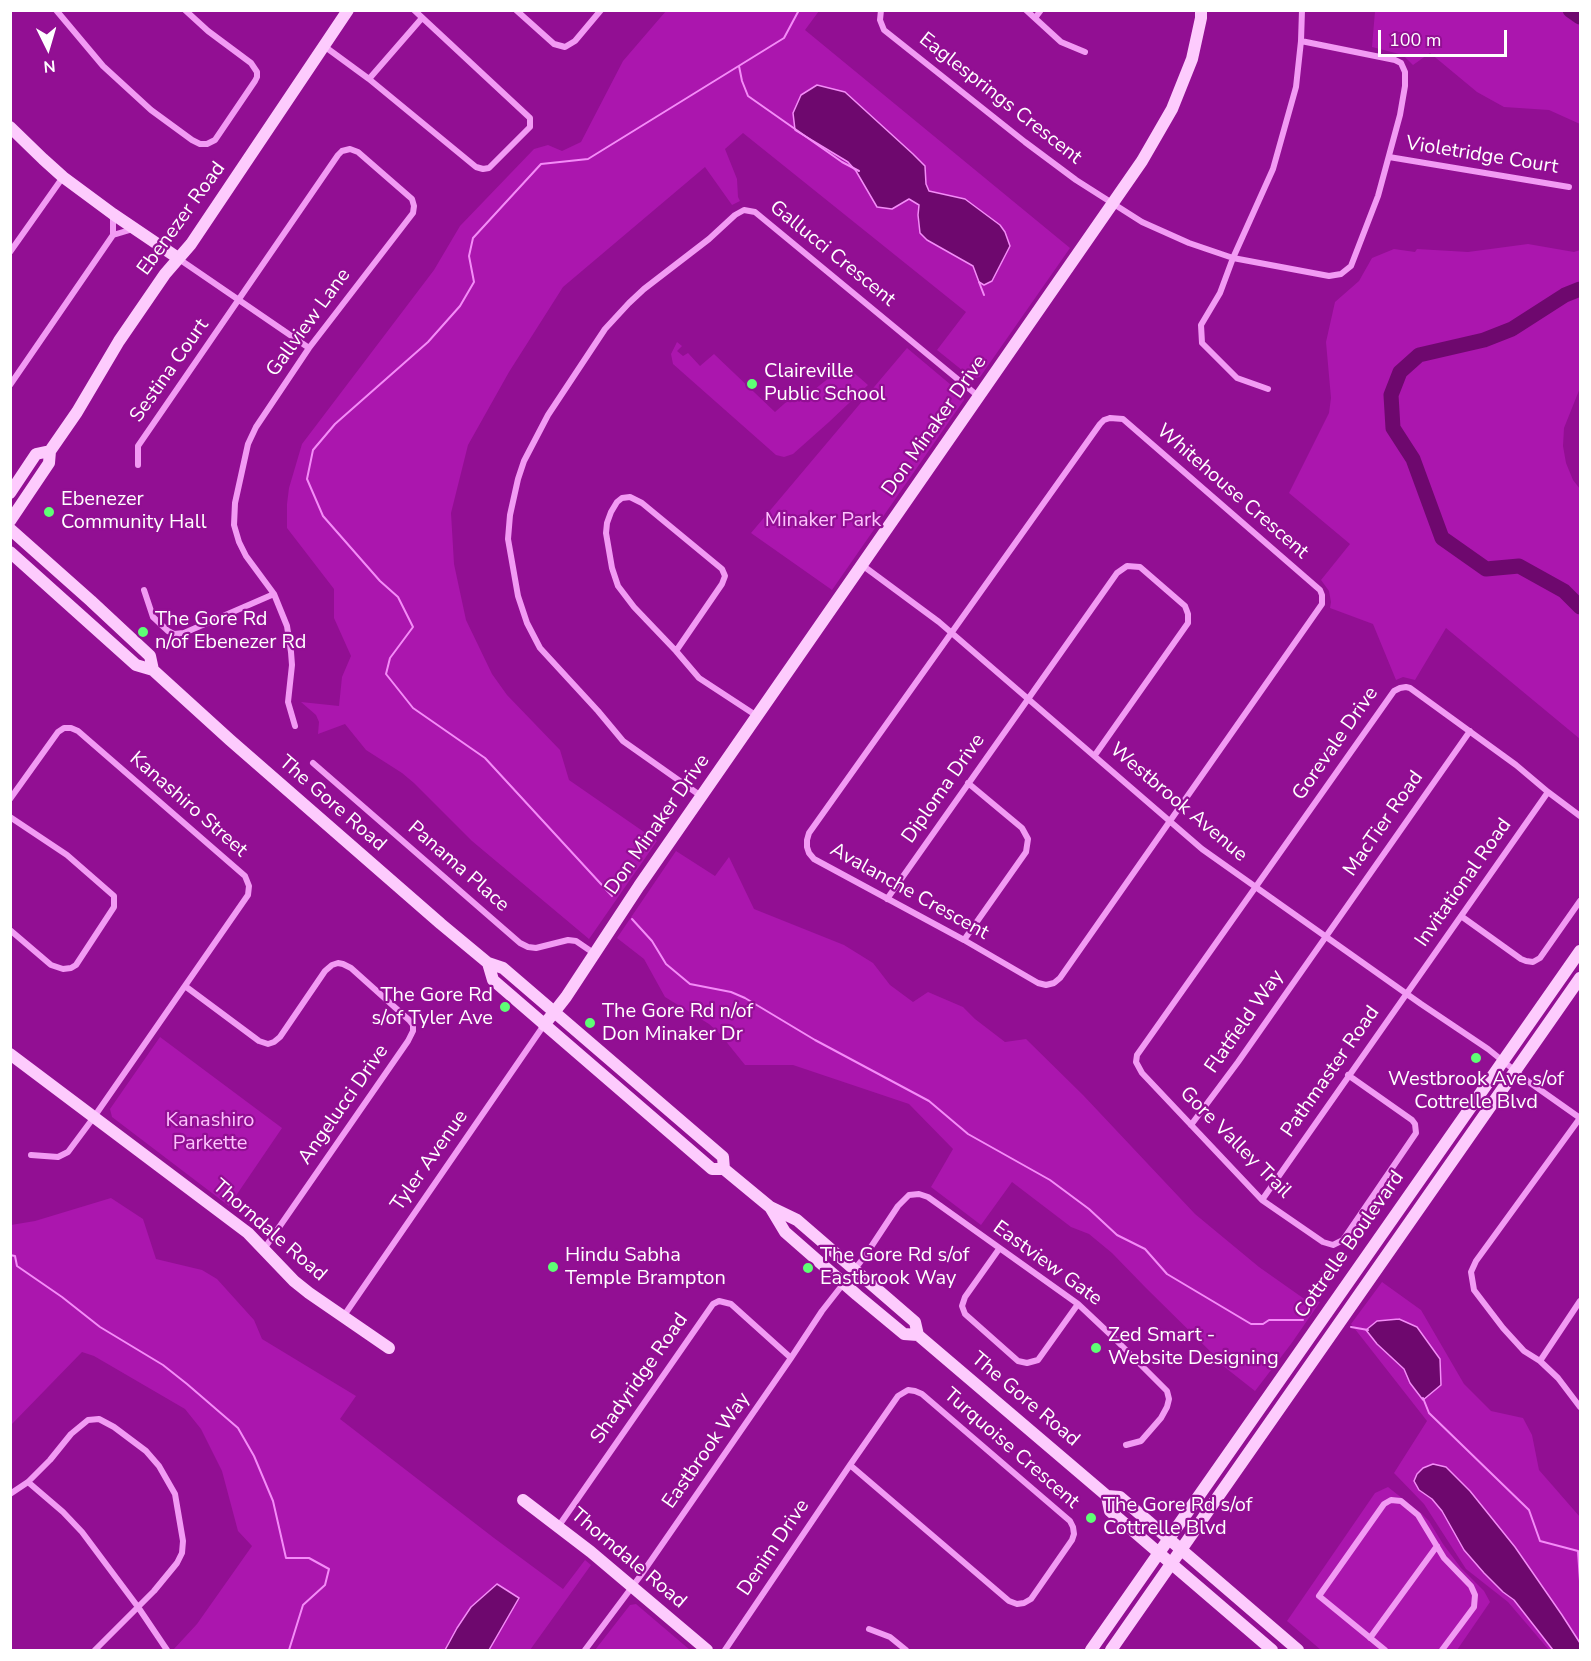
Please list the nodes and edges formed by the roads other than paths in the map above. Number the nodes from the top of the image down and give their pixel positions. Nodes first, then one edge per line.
1 (56, 10) edge
2 (185, 10) edge
3 (348, 10) edge
4 (414, 10) edge
5 (516, 10) edge
6 (601, 10) edge
7 (881, 10) edge
8 (1026, 10) edge
9 (1041, 10) edge
10 (1201, 10) edge
11 (1302, 10) edge
12 (422, 18) junction
13 (1035, 18) junction
14 (1301, 41) junction
15 (324, 46) junction
16 (1085, 52) dead end
17 (369, 79) junction
18 (10, 127) edge
19 (1389, 158) junction
20 (63, 177) junction
21 (1569, 187) dead end
22 (1113, 204) junction
23 (114, 214) junction
24 (135, 228) junction
25 (113, 236) junction
26 (10, 252) edge
27 (178, 258) junction
28 (1233, 258) junction
29 (239, 300) junction
30 (309, 348) junction
31 (10, 386) edge
32 (1268, 389) dead end
33 (979, 397) junction
34 (50, 451) junction
35 (138, 465) dead end
36 (10, 493) edge
37 (10, 521) edge
38 (10, 529) edge
39 (10, 552) edge
40 (862, 565) junction
41 (144, 590) dead end
42 (274, 594) junction
43 (952, 633) junction
44 (676, 651) junction
45 (153, 670) junction
46 (1028, 699) junction
47 (757, 716) junction
48 (295, 726) dead end
49 (1470, 731) junction
50 (1095, 755) junction
51 (313, 763) dead end
52 (968, 783) junction
53 (1548, 792) junction
54 (701, 796) junction
55 (10, 799) edge
56 (1581, 816) edge
57 (10, 817) edge
58 (1170, 822) junction
59 (1255, 886) junction
60 (887, 899) junction
61 (1581, 901) edge
62 (1461, 916) junction
63 (10, 930) edge
64 (1325, 936) junction
65 (964, 940) junction
66 (1581, 951) edge
67 (595, 954) junction
68 (488, 963) junction
69 (1581, 978) edge
70 (185, 986) junction
71 (1406, 993) junction
72 (555, 1012) junction
73 (544, 1025) junction
74 (10, 1054) edge
75 (1503, 1061) junction
76 (1515, 1071) junction
77 (1348, 1075) junction
78 (94, 1117) junction
79 (1580, 1118) edge
80 (1191, 1125) junction
81 (31, 1155) dead end
82 (724, 1169) junction
83 (1262, 1200) junction
84 (770, 1207) junction
85 (264, 1249) junction
86 (999, 1249) junction
87 (854, 1270) junction
88 (844, 1282) junction
89 (1581, 1301) edge
90 (1078, 1304) junction
91 (343, 1317) junction
92 (918, 1335) junction
93 (389, 1348) dead end
94 (791, 1359) junction
95 (1540, 1361) junction
96 (1581, 1407) edge
97 (1126, 1445) dead end
98 (850, 1465) junction
99 (28, 1482) junction
100 (10, 1494) edge
101 (1107, 1496) junction
102 (523, 1500) dead end
103 (558, 1527) junction
104 (1168, 1539) junction
105 (1437, 1546) junction
106 (1180, 1550) junction
107 (1158, 1553) junction
108 (1171, 1564) junction
109 (632, 1587) junction
110 (138, 1607) junction
111 (869, 1629) dead end
112 (1370, 1638) junction
113 (94, 1650) edge
114 (167, 1650) edge
115 (585, 1650) edge
116 (707, 1650) edge
117 (725, 1650) edge
118 (906, 1650) edge
119 (1090, 1650) edge
120 (1111, 1650) edge
121 (1272, 1650) edge
122 (1298, 1650) edge
123 (1385, 1650) edge
124 (1442, 1650) edge

1 - 2 street
3 - 15 main road, Ebenezer Road
4 - 12 street
5 - 6 street
7 - 22 street, Eaglesprings Crescent
8 - 13 street
9 - 13 street
10 - 22 main road, Don Minaker Drive
11 - 14 street
12 - 17 street
12 - 17 street
13 - 16 street
14 - 19 street, Eaglesprings Crescent
14 - 28 street
15 - 17 street
15 - 27 main road, Ebenezer Road
18 - 20 main road
19 - 21 street, Violetridge Court
19 - 28 street, Eaglesprings Crescent
20 - 23 main road
20 - 26 street
22 - 28 street, Eaglesprings Crescent
22 - 33 main road, Don Minaker Drive
23 - 24 main road
23 - 25 street
24 - 25 street
24 - 27 main road
25 - 31 street
27 - 29 street
27 - 34 main road, Ebenezer Road
28 - 32 street
29 - 30 street
29 - 30 street, Gallview Lane
29 - 35 street, Sestina Court
30 - 42 street, Gallview Lane
33 - 40 main road, Don Minaker Drive
33 - 54 street, Gallucci Crescent
34 - 36 main road, Ebenezer Road
34 - 37 main road, Ebenezer Road
38 - 45 main road, The Gore Road
39 - 45 main road, The Gore Road
40 - 43 street, Westbrook Avenue
40 - 47 main road, Don Minaker Drive
41 - 42 street
42 - 48 street, Gallview Lane
43 - 46 street, Westbrook Avenue
43 - 58 street, Whitehouse Crescent
43 - 60 street, Avalanche Crescent
44 - 44 street
44 - 47 street
45 - 68 main road, The Gore Road
46 - 50 street, Westbrook Avenue
46 - 50 street, Diploma Drive
46 - 52 street, Diploma Drive
47 - 54 main road, Don Minaker Drive
49 - 53 street, Gorevale Drive
49 - 59 street, Gorevale Drive
49 - 64 street, MacTier Road
50 - 58 street, Westbrook Avenue
51 - 67 street, Panama Place
52 - 60 street, Diploma Drive
52 - 65 street
53 - 56 street, Gorevale Drive
53 - 62 street, Invitational Road
54 - 67 main road, Don Minaker Drive
55 - 70 street, Kanashiro Street
57 - 63 street
58 - 59 street, Westbrook Avenue
58 - 65 street, Avalanche Crescent
59 - 64 street, Westbrook Avenue
59 - 80 street, Gore Valley Trail
60 - 65 street, Avalanche Crescent
61 - 62 street
62 - 71 street, Invitational Road
64 - 71 street, Westbrook Avenue
64 - 80 street, Flatfield Way
66 - 75 main road, Cottrelle Boulevard
67 - 72 main road, Don Minaker Drive
68 - 72 main road, The Gore Road
68 - 73 main road, The Gore Road
69 - 76 main road, Cottrelle Boulevard
70 - 78 street, Kanashiro Street
70 - 85 street, Angelucci Drive
71 - 75 street, Westbrook Avenue
71 - 77 street, Pathmaster Road
72 - 73 main road, Don Minaker Drive
72 - 82 main road, The Gore Road
73 - 82 main road, The Gore Road
73 - 91 street, Tyler Avenue
74 - 78 main road, Thorndale Road
75 - 76 street, Westbrook Avenue
75 - 104 main road, Cottrelle Boulevard
76 - 79 street, Westbrook Avenue
76 - 106 main road, Cottrelle Boulevard
77 - 83 street, Pathmaster Road
77 - 83 street, Gore Valley Trail
78 - 81 street, Kanashiro Street
78 - 85 main road, Thorndale Road
79 - 95 street
80 - 83 street, Gore Valley Trail
82 - 84 main road, The Gore Road
84 - 87 main road, The Gore Road
84 - 88 main road, The Gore Road
85 - 91 main road, Thorndale Road
86 - 87 street, Eastview Gate
86 - 90 street, Eastview Gate
86 - 90 street
87 - 88 street, Eastbrook Way
87 - 92 main road, The Gore Road
88 - 92 main road, The Gore Road
88 - 94 street, Eastbrook Way
89 - 95 street
90 - 97 street, Eastview Gate
91 - 93 main road, Thorndale Road
92 - 101 main road, The Gore Road
94 - 103 street, Shadyridge Road
94 - 109 street, Eastbrook Way
95 - 96 street
98 - 98 street, Turquoise Crescent
98 - 117 street, Denim Drive
99 - 100 street
99 - 110 street
99 - 110 street
101 - 104 main road, The Gore Road
101 - 107 main road, The Gore Road
102 - 103 main road, Thorndale Road
103 - 109 main road, Thorndale Road
104 - 106 main road, The Gore Road
104 - 107 main road, Cottrelle Boulevard
105 - 112 street
105 - 112 street
105 - 124 street
106 - 108 main road, Cottrelle Boulevard
106 - 122 main road, The Gore Road
107 - 108 main road, The Gore Road
107 - 119 main road, Cottrelle Boulevard
108 - 120 main road, Cottrelle Boulevard
108 - 121 main road, The Gore Road
109 - 115 street, Eastbrook Way
109 - 116 main road, Thorndale Road
110 - 113 street
110 - 114 street
111 - 118 street
112 - 123 street

